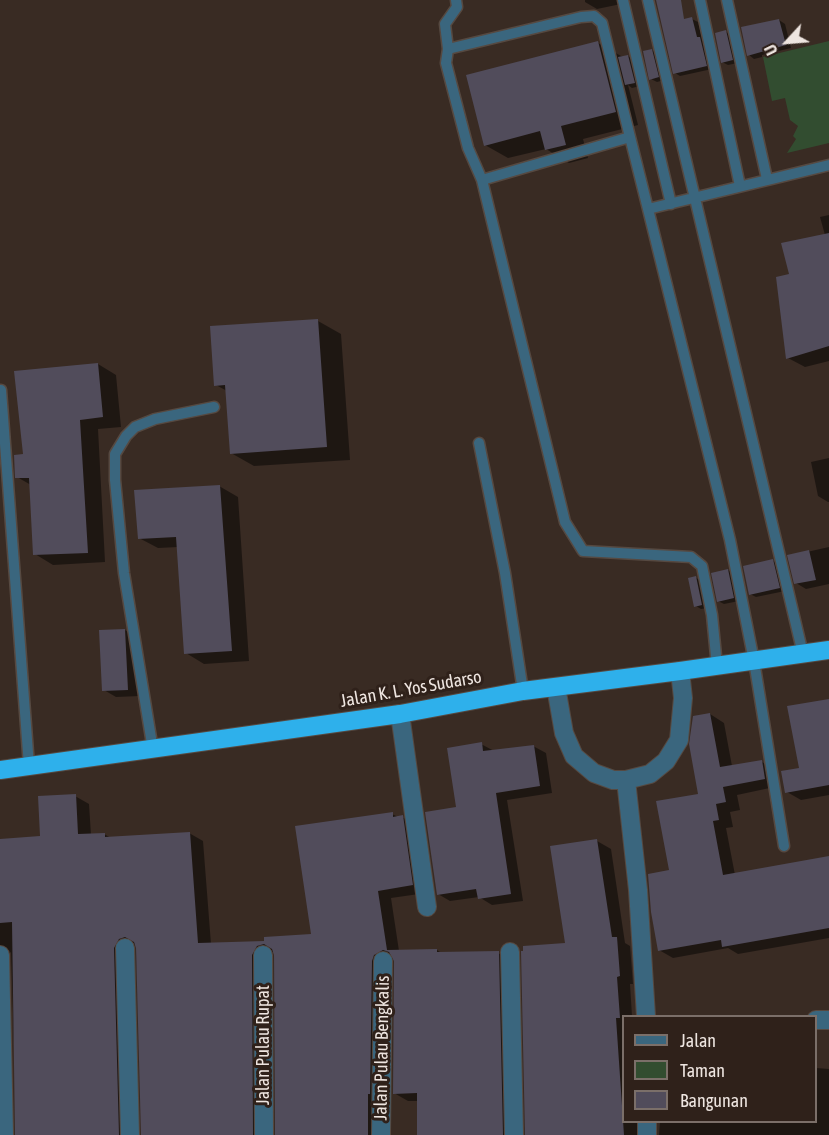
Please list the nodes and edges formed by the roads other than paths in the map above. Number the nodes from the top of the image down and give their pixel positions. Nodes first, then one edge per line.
1 (456, 0) edge
2 (623, 0) edge
3 (648, 0) edge
4 (700, 0) edge
5 (727, 0) edge
6 (448, 49) junction
7 (630, 137) junction
8 (829, 165) edge
9 (767, 179) junction
10 (482, 180) junction
11 (741, 186) junction
12 (694, 198) junction
13 (671, 204) junction
14 (648, 209) junction
15 (1, 390) edge
16 (214, 407) dead end
17 (479, 442) dead end
18 (829, 650) edge
19 (803, 654) junction
20 (754, 661) junction
21 (717, 666) junction
22 (680, 671) junction
23 (556, 687) junction
24 (523, 691) junction
25 (400, 714) junction
26 (153, 750) junction
27 (29, 766) junction
28 (0, 770) edge
29 (626, 780) junction
30 (784, 846) dead end
31 (428, 907) dead end
32 (125, 948) dead end
33 (510, 952) dead end
34 (0, 955) edge
35 (263, 955) dead end
36 (383, 961) dead end
37 (646, 1015) edge
38 (4, 1135) edge
39 (130, 1135) edge
40 (264, 1135) edge
41 (381, 1135) edge
42 (514, 1135) edge

1 - 6 lane
2 - 13 lane
3 - 12 lane
4 - 11 lane
5 - 9 lane
6 - 7 lane
6 - 10 lane
7 - 10 lane
7 - 14 lane
8 - 9 lane
9 - 11 lane
10 - 21 lane
11 - 12 lane
12 - 13 lane
12 - 19 lane
13 - 14 lane
14 - 20 lane
15 - 27 lane
16 - 26 lane
17 - 24 lane
18 - 19 highway, Jalan K. L. Yos Sudarso
19 - 20 highway, Jalan K. L. Yos Sudarso
20 - 21 highway, Jalan K. L. Yos Sudarso
20 - 30 lane
21 - 22 highway, Jalan K. L. Yos Sudarso
22 - 23 highway, Jalan K. L. Yos Sudarso
22 - 29 street
23 - 24 highway, Jalan K. L. Yos Sudarso
23 - 29 street
24 - 25 highway, Jalan K. L. Yos Sudarso
25 - 26 highway, Jalan K. L. Yos Sudarso
25 - 31 street
26 - 27 highway, Jalan K. L. Yos Sudarso
27 - 28 highway, Jalan K. L. Yos Sudarso
29 - 37 street
32 - 39 street
33 - 42 street
34 - 38 street
35 - 40 street, Jalan Pulau Rupat
36 - 41 street, Jalan Pulau Bengkalis

